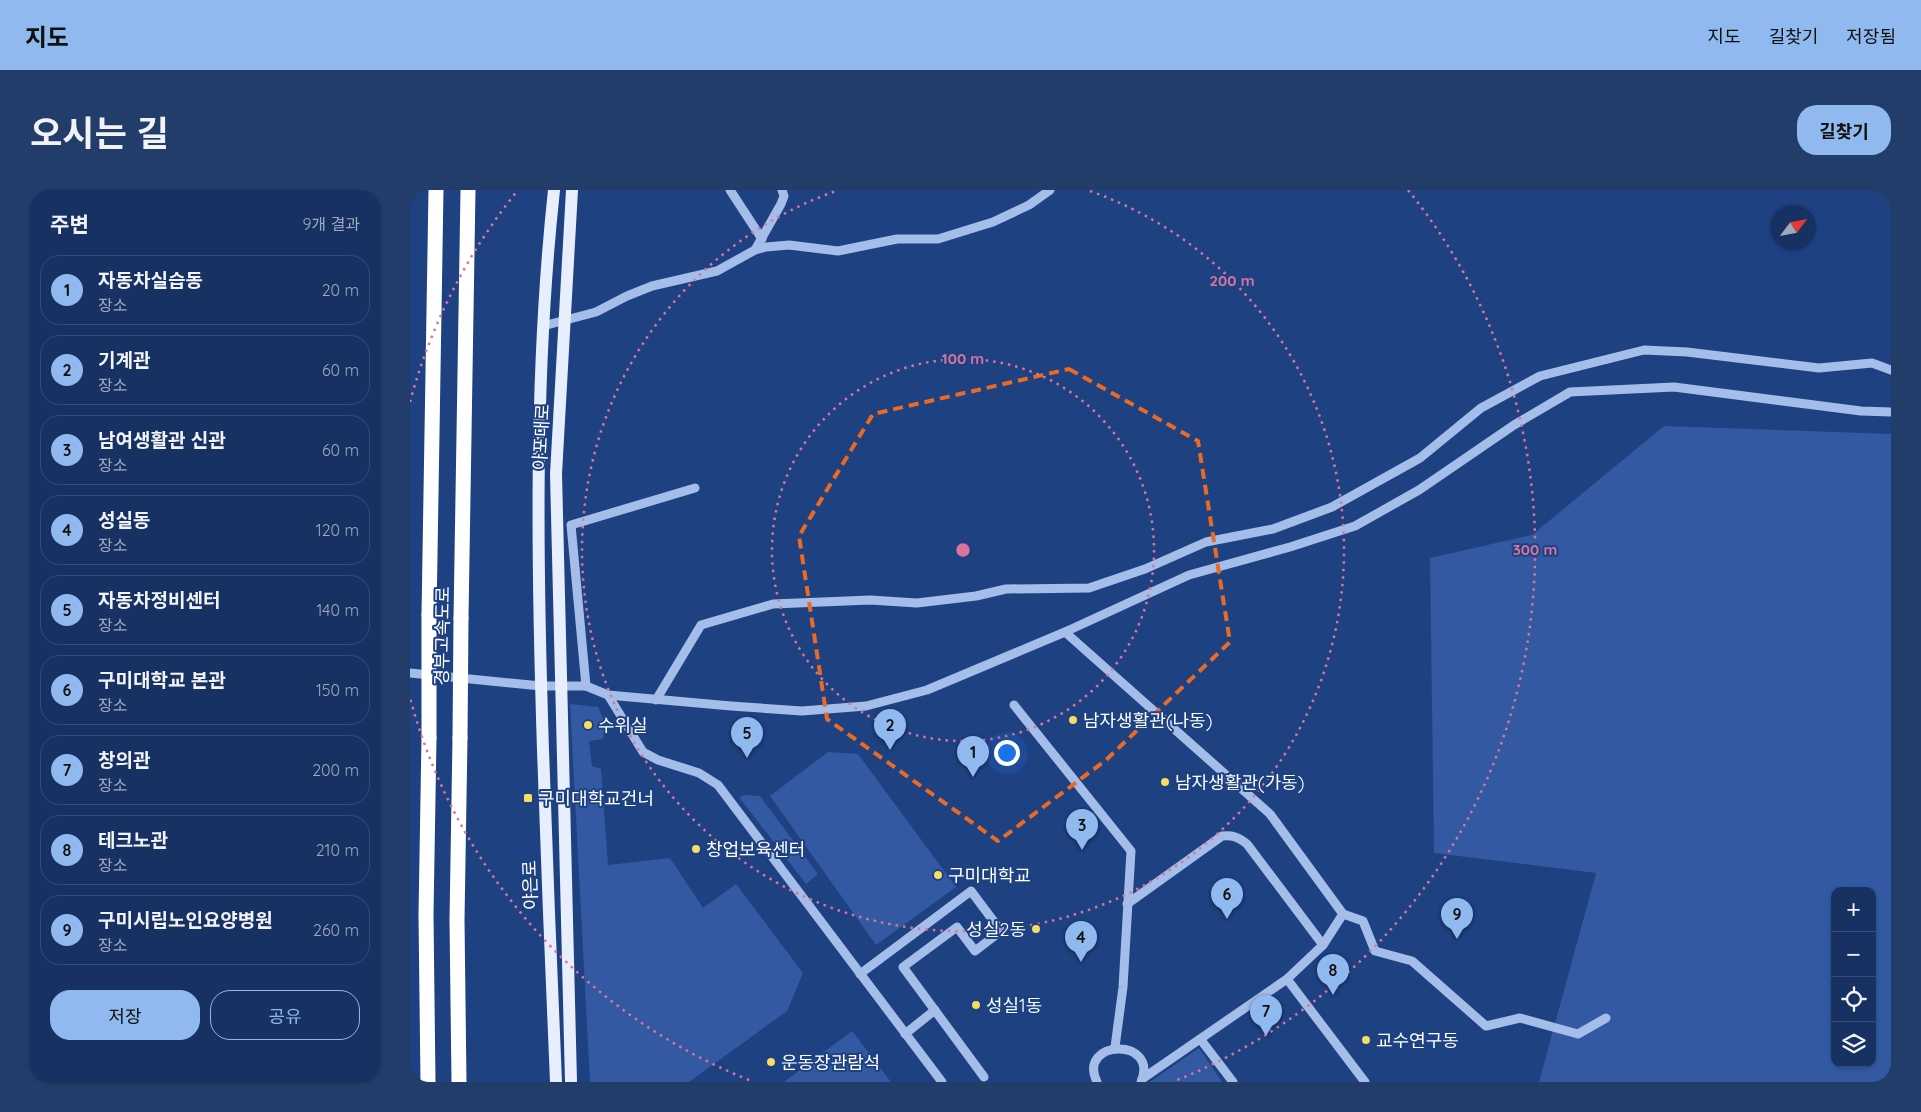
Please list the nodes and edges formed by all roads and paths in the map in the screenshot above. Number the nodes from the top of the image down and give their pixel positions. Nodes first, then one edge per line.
1 (436, 190) edge
2 (468, 190) edge
3 (554, 190) edge
4 (572, 190) edge
5 (730, 190) edge
6 (782, 190) edge
7 (1050, 190) edge
8 (762, 239) junction
9 (755, 250) junction
10 (564, 320) junction
11 (543, 326) junction
12 (1891, 370) edge
13 (1891, 412) edge
14 (694, 488) dead end
15 (1064, 632) junction
16 (410, 673) edge
17 (541, 686) junction
18 (560, 686) junction
19 (586, 686) junction
20 (608, 694) junction
21 (656, 700) junction
22 (1014, 705) dead end
23 (1127, 904) junction
24 (1343, 914) junction
25 (1323, 945) junction
26 (860, 974) junction
27 (1287, 979) junction
28 (935, 1010) junction
29 (1606, 1018) dead end
30 (905, 1034) junction
31 (1201, 1040) junction
32 (1115, 1047) junction
33 (984, 1077) dead end
34 (1142, 1080) edge
35 (1094, 1081) edge
36 (428, 1082) edge
37 (459, 1082) edge
38 (556, 1082) edge
39 (571, 1082) edge
40 (942, 1082) edge
41 (1233, 1082) edge
42 (1365, 1082) edge

1 - 36 highway, 경부고속도로, bridge
2 - 37 highway, 경부고속도로, bridge
3 - 11 main road, 아포대로
4 - 10 main road, 아포대로
5 - 8 street
6 - 8 street
7 - 9 street
8 - 9 street
9 - 10 street
10 - 11 street
10 - 18 main road, 아포대로
11 - 17 main road, 아포대로
12 - 21 street
13 - 15 street
14 - 19 street
15 - 21 street
15 - 24 street
16 - 17 street
17 - 18 street
17 - 38 main road, 야은로
18 - 19 street
18 - 39 main road, 야은로
19 - 20 street
20 - 21 street
20 - 26 street
22 - 23 street
23 - 25 street
23 - 32 street
24 - 25 street
24 - 29 street
25 - 27 street
26 - 28 street
26 - 30 street
27 - 31 street
27 - 42 street
28 - 30 street
28 - 33 street
30 - 40 street
31 - 34 street
31 - 41 street
32 - 34 street
32 - 35 street

